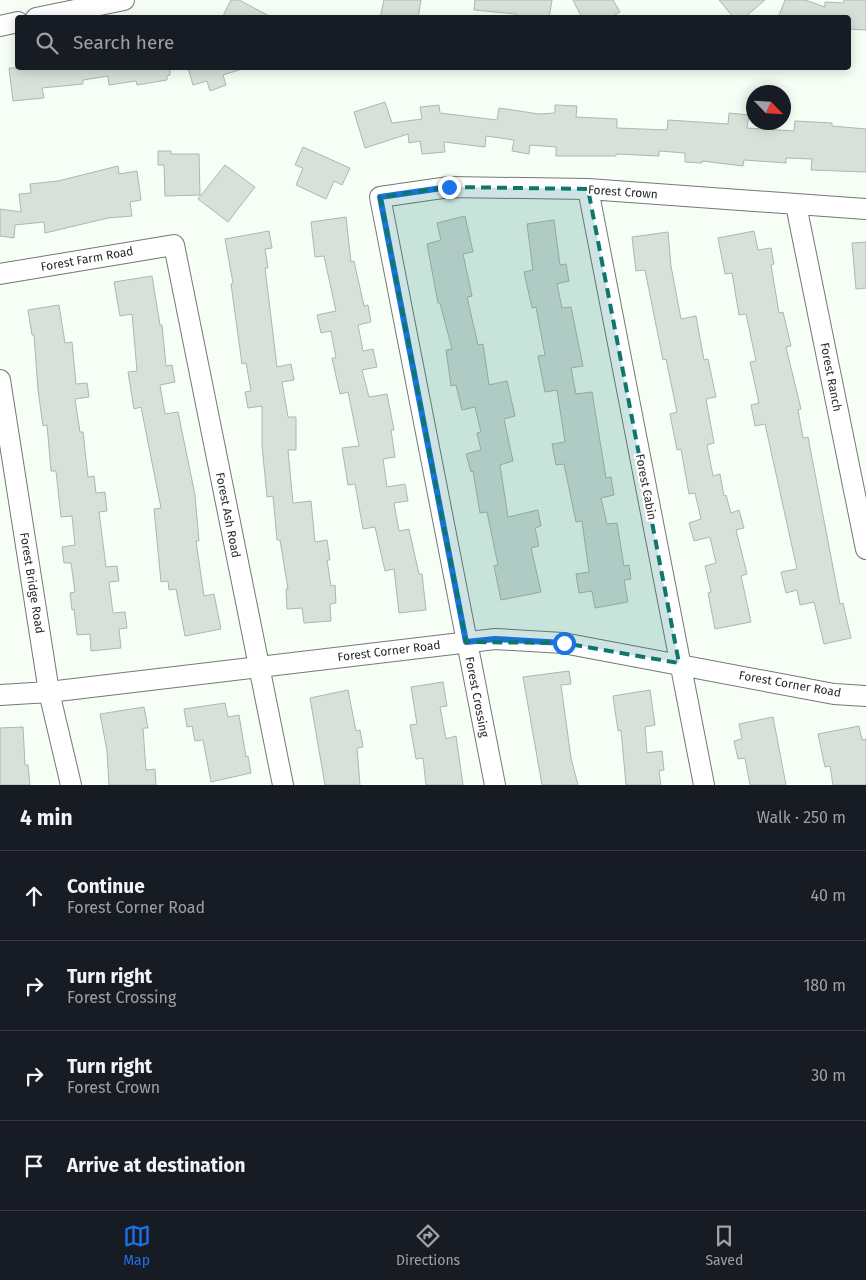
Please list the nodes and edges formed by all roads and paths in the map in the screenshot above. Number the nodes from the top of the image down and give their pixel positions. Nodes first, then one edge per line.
1 (124, 0) edge
2 (38, 11) edge
3 (15, 23) edge
4 (0, 26) edge
5 (588, 189) junction
6 (380, 197) joint
7 (796, 205) junction
8 (866, 209) edge
9 (174, 245) joint
10 (0, 274) edge
11 (0, 380) edge
12 (866, 549) edge
13 (466, 642) junction
14 (680, 663) junction
15 (258, 667) junction
16 (49, 692) junction
17 (0, 696) edge
18 (866, 696) edge
19 (71, 785) edge
20 (282, 785) edge
21 (495, 785) edge
22 (704, 785) edge

1 - 2 street
3 - 4 street
5 - 6 street, Forest Crown
5 - 7 street, Forest Crown
5 - 14 street, Forest Cabin
6 - 13 street, Forest Crossing
7 - 8 street, Forest Crown
7 - 12 street, Forest Ranch
9 - 10 street, Forest Farm Road
9 - 15 street, Forest Ash Road
11 - 16 street, Forest Bridge Road
13 - 14 street, Forest Corner Road
13 - 15 street, Forest Corner Road
13 - 21 street, Forest Crossing
14 - 18 street, Forest Corner Road
14 - 22 street, Forest Cabin
15 - 16 street, Forest Corner Road
15 - 20 street, Forest Ash Road
16 - 17 street, Forest Corner Road
16 - 19 street, Forest Bridge Road

